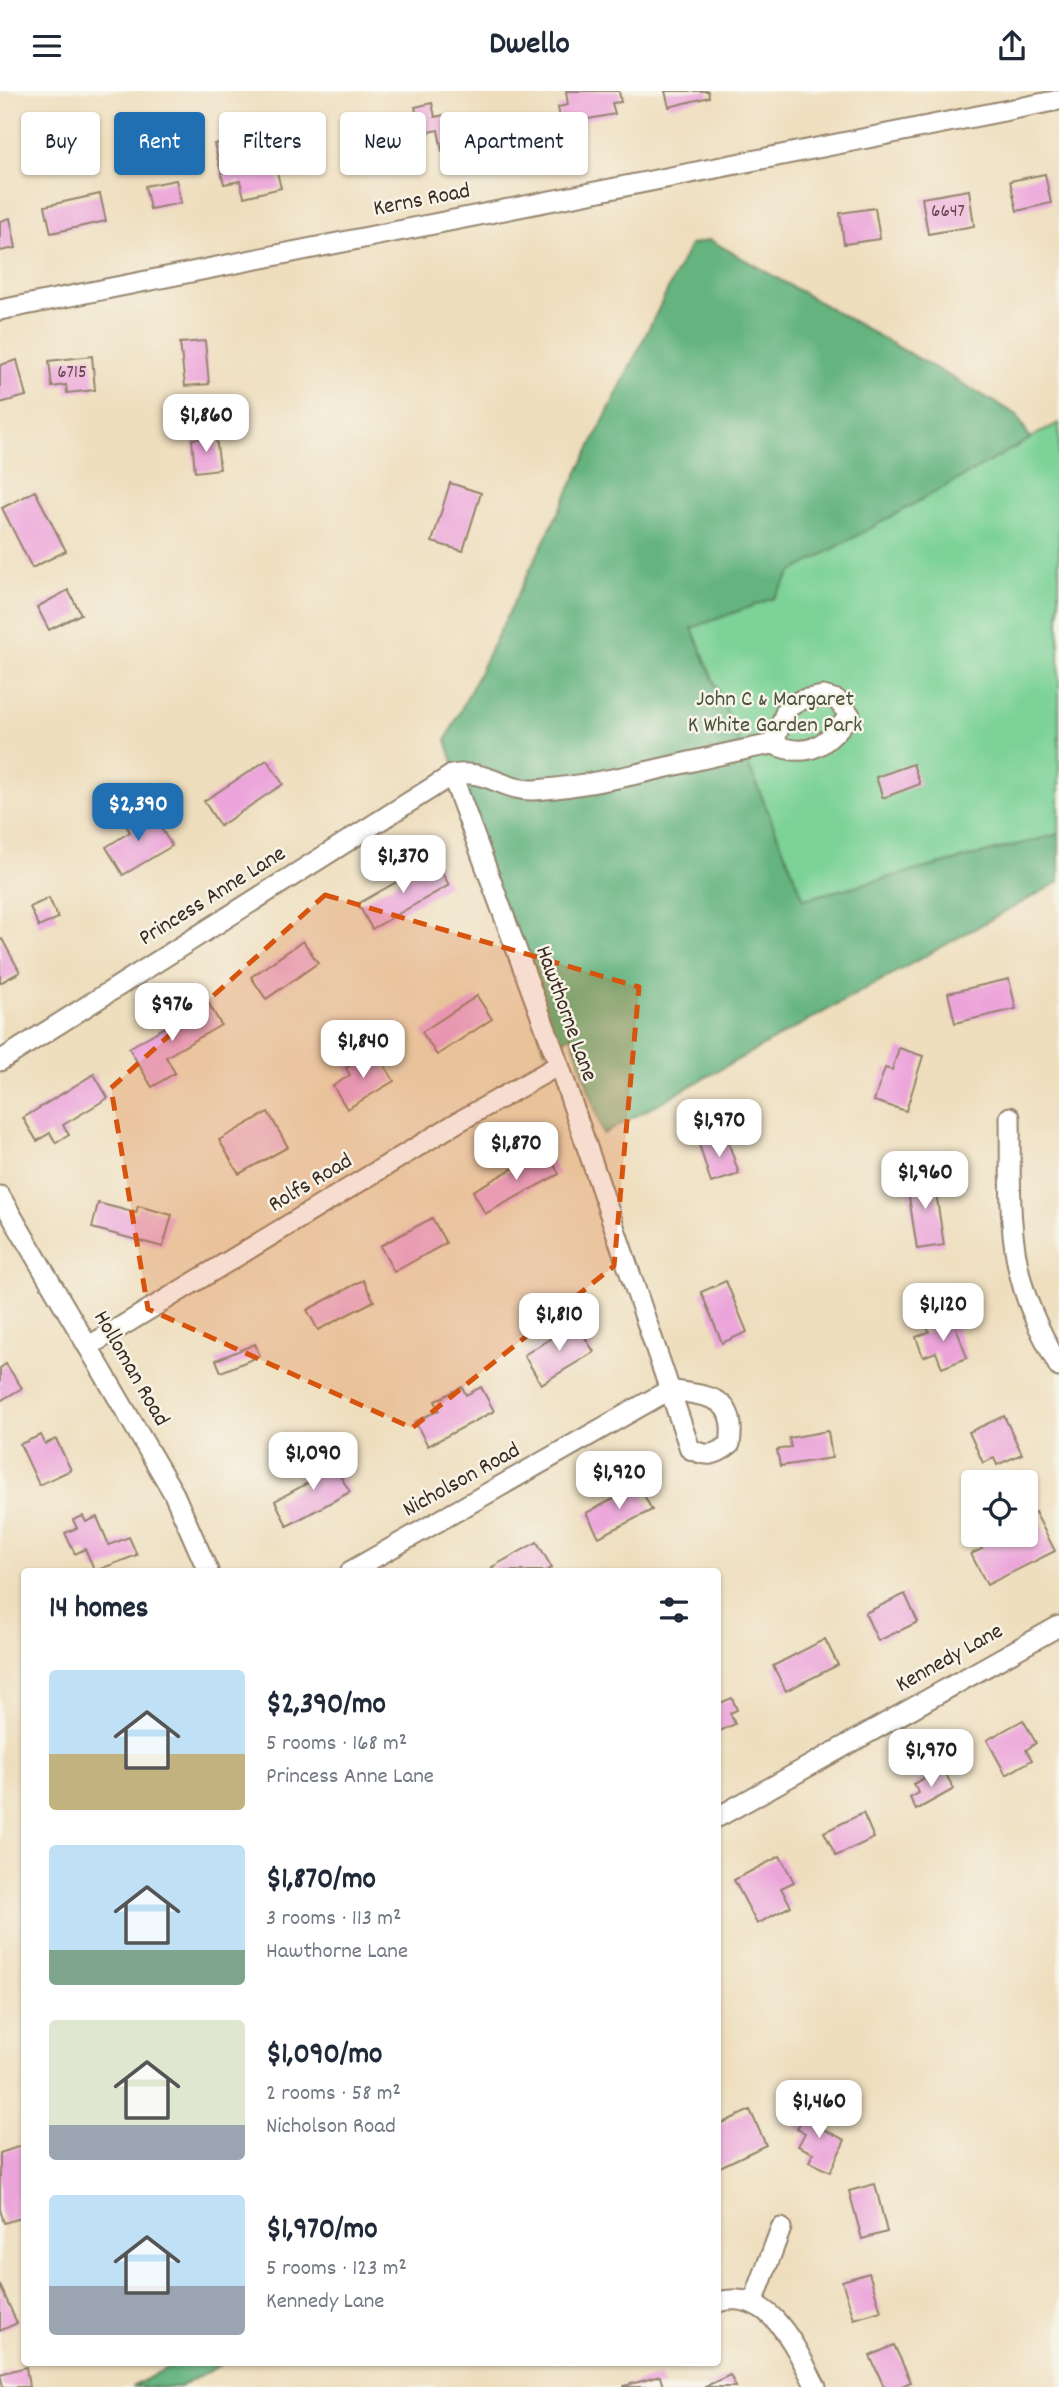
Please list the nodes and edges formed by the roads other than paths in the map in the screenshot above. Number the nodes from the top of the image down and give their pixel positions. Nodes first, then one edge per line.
1 (1059, 100) edge
2 (0, 310) edge
3 (773, 744) dead end
4 (452, 775) junction
5 (0, 1061) edge
6 (559, 1065) junction
7 (1010, 1117) dead end
8 (0, 1196) edge
9 (89, 1346) junction
10 (1059, 1367) edge
11 (669, 1390) joint
12 (207, 1568) edge
13 (356, 1568) edge
14 (1059, 1626) edge
15 (721, 1815) edge
16 (781, 2228) dead end
17 (721, 2302) edge
18 (753, 2303) junction
19 (816, 2387) edge

1 - 2 street, Kerns Road
3 - 4 street
4 - 5 street, Princess Anne Lane
4 - 6 street, Hawthorne Lane
6 - 9 street, Rolfs Road
6 - 11 street, Hawthorne Lane
7 - 10 street
8 - 9 street, Holloman Road
9 - 12 street, Holloman Road
11 - 13 street, Nicholson Road
14 - 15 street, Kennedy Lane
16 - 18 street
17 - 18 street
18 - 19 street

